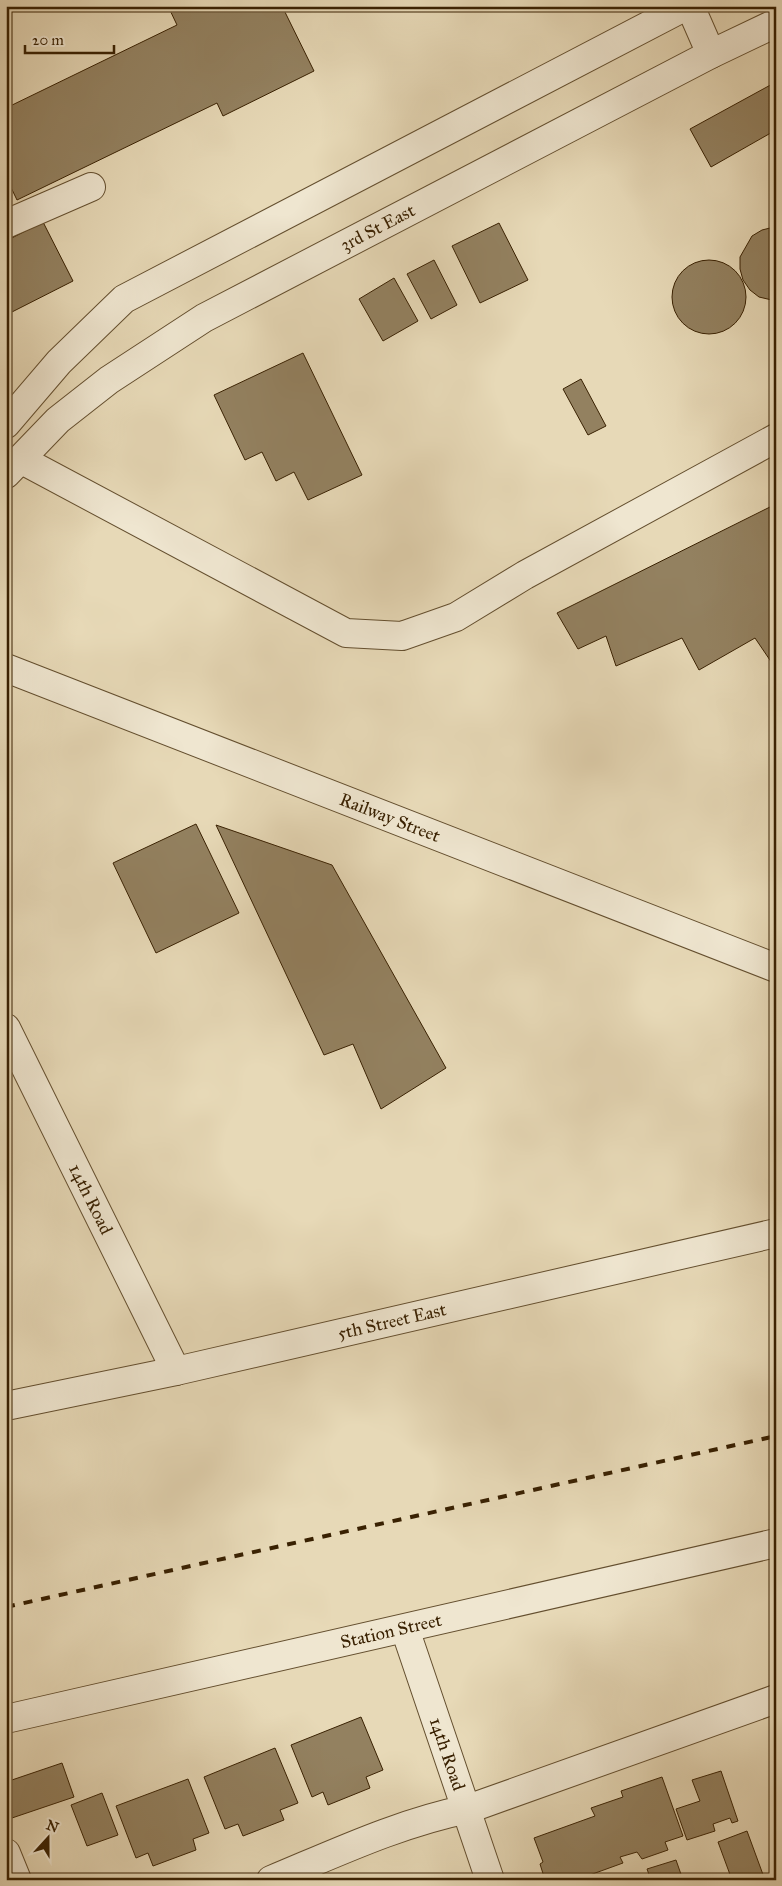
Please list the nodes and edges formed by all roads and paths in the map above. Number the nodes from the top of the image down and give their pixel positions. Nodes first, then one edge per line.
1 (686, 6) edge
2 (690, 6) edge
3 (776, 23) edge
4 (711, 54) junction
5 (91, 187) dead end
6 (6, 224) edge
7 (6, 424) edge
8 (776, 438) edge
9 (14, 467) edge
10 (6, 668) edge
11 (776, 968) edge
12 (6, 1028) edge
13 (776, 1233) edge
14 (176, 1371) junction
15 (6, 1406) edge
16 (776, 1543) edge
17 (405, 1629) junction
18 (776, 1699) edge
19 (6, 1719) edge
20 (468, 1809) junction
21 (6, 1853) edge
22 (17, 1880) edge
23 (271, 1880) edge
24 (490, 1880) edge

1 - 7 street
2 - 4 street
3 - 4 street, 3rd St East
4 - 9 street, 3rd St East
5 - 6 street
8 - 9 street
10 - 11 street, Railway Street
12 - 14 street, 14th Road
13 - 14 street, 5th Street East
14 - 15 street, 5th Street East
16 - 17 street, Station Street
17 - 19 street, Station Street
17 - 20 street, 14th Road
18 - 20 street
20 - 23 street
20 - 24 street, 14th Road
21 - 22 street

